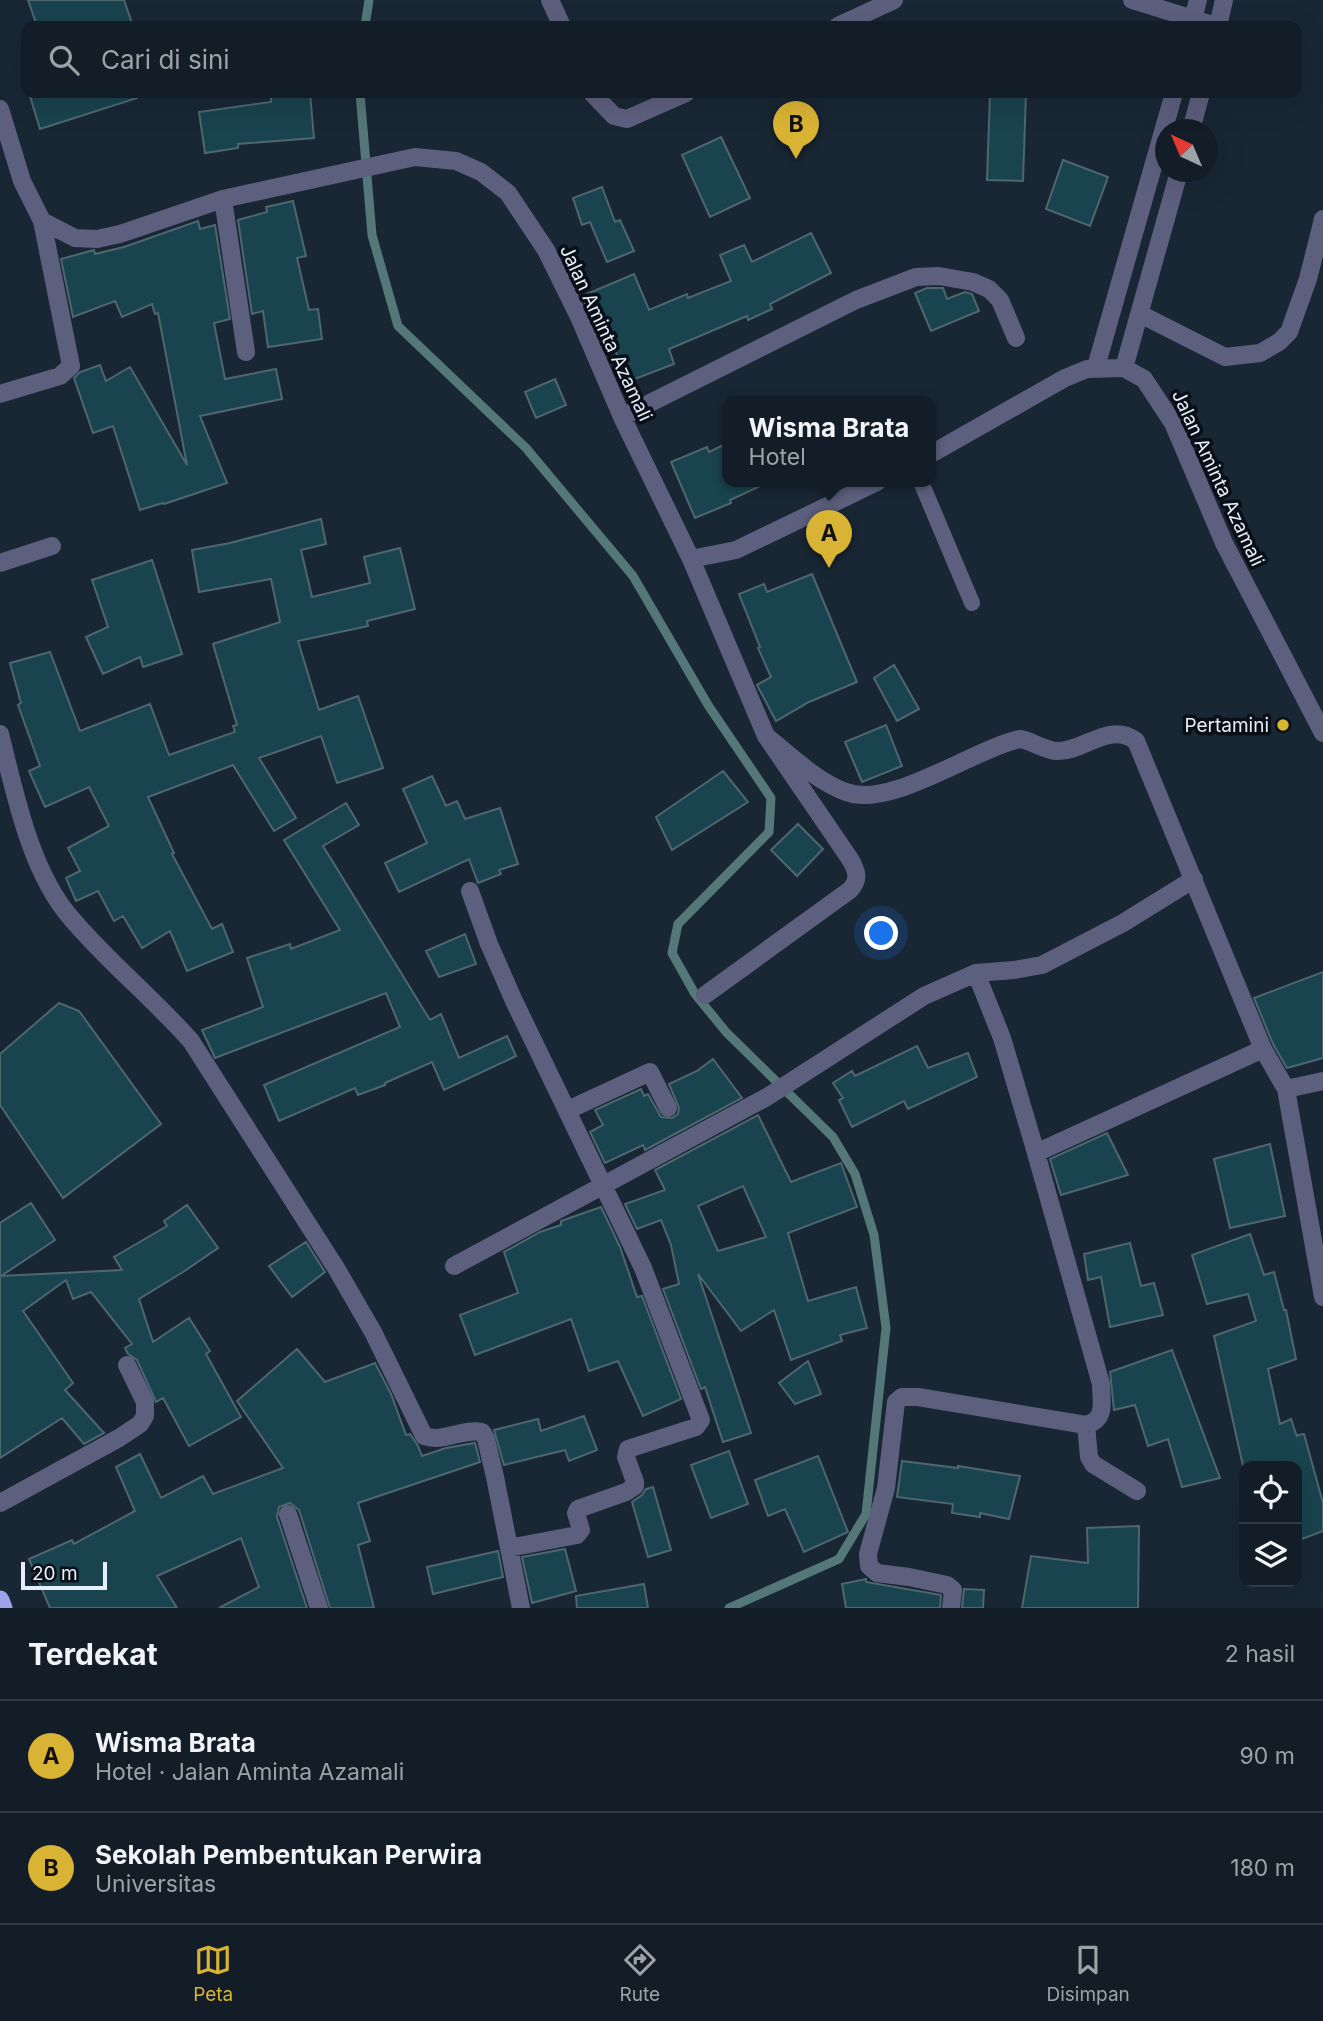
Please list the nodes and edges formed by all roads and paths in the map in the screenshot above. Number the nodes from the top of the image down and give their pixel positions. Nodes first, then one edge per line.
1 (550, 0) edge
2 (1132, 0) edge
3 (1198, 0) edge
4 (1224, 0) edge
5 (890, 1) edge
6 (560, 21) edge
7 (848, 21) edge
8 (1189, 21) edge
9 (1192, 21) edge
10 (1218, 21) edge
11 (597, 98) edge
12 (675, 98) edge
13 (1173, 98) edge
14 (1199, 98) edge
15 (0, 109) edge
16 (1194, 119) edge
17 (1176, 182) edge
18 (223, 199) junction
19 (1323, 219) edge
20 (42, 221) junction
21 (1135, 231) junction
22 (1161, 238) junction
23 (1140, 314) junction
24 (1016, 338) dead end
25 (246, 352) dead end
26 (1096, 367) junction
27 (1124, 368) junction
28 (0, 394) edge
29 (622, 417) junction
30 (936, 451) edge
31 (867, 487) edge
32 (923, 487) edge
33 (52, 546) dead end
34 (691, 559) junction
35 (0, 563) edge
36 (972, 603) dead end
37 (1323, 733) edge
38 (0, 734) edge
39 (766, 736) junction
40 (1194, 878) junction
41 (470, 891) dead end
42 (976, 973) junction
43 (705, 995) dead end
44 (1263, 1049) junction
45 (1323, 1081) edge
46 (1286, 1089) junction
47 (668, 1108) dead end
48 (568, 1110) junction
49 (1037, 1153) junction
50 (604, 1186) junction
51 (454, 1266) dead end
52 (1323, 1297) edge
53 (127, 1365) dead end
54 (1086, 1425) junction
55 (1137, 1491) dead end
56 (0, 1503) edge
57 (288, 1514) dead end
58 (509, 1548) junction
59 (0, 1600) edge
60 (3, 1608) edge
61 (319, 1608) edge
62 (521, 1608) edge
63 (951, 1608) edge

1 - 6 street
2 - 8 street
3 - 9 street
4 - 10 street
5 - 7 street
11 - 12 street
13 - 21 street
14 - 16 street
15 - 20 street
17 - 22 street
18 - 20 street, Jalan Aminta Azamali
18 - 25 street
18 - 29 street, Jalan Aminta Azamali
19 - 23 street
20 - 28 street
21 - 22 street
21 - 26 street
22 - 23 street
23 - 27 street
24 - 29 street
26 - 27 street
26 - 30 street
27 - 37 street, Jalan Aminta Azamali
29 - 34 street, Jalan Aminta Azamali
31 - 34 street
32 - 36 lane
33 - 35 street
34 - 39 street, Jalan Aminta Azamali
38 - 58 street
39 - 40 street
39 - 43 street, Jalan Aminta Azamali
40 - 42 street
40 - 44 street
41 - 48 street
42 - 49 street
42 - 50 street
44 - 46 street
44 - 49 street
45 - 46 street
46 - 52 street
47 - 48 street
48 - 50 street
49 - 54 street
50 - 51 street
50 - 58 street
53 - 56 street
54 - 55 street
54 - 63 street
57 - 61 street
58 - 62 street
59 - 60 highway

